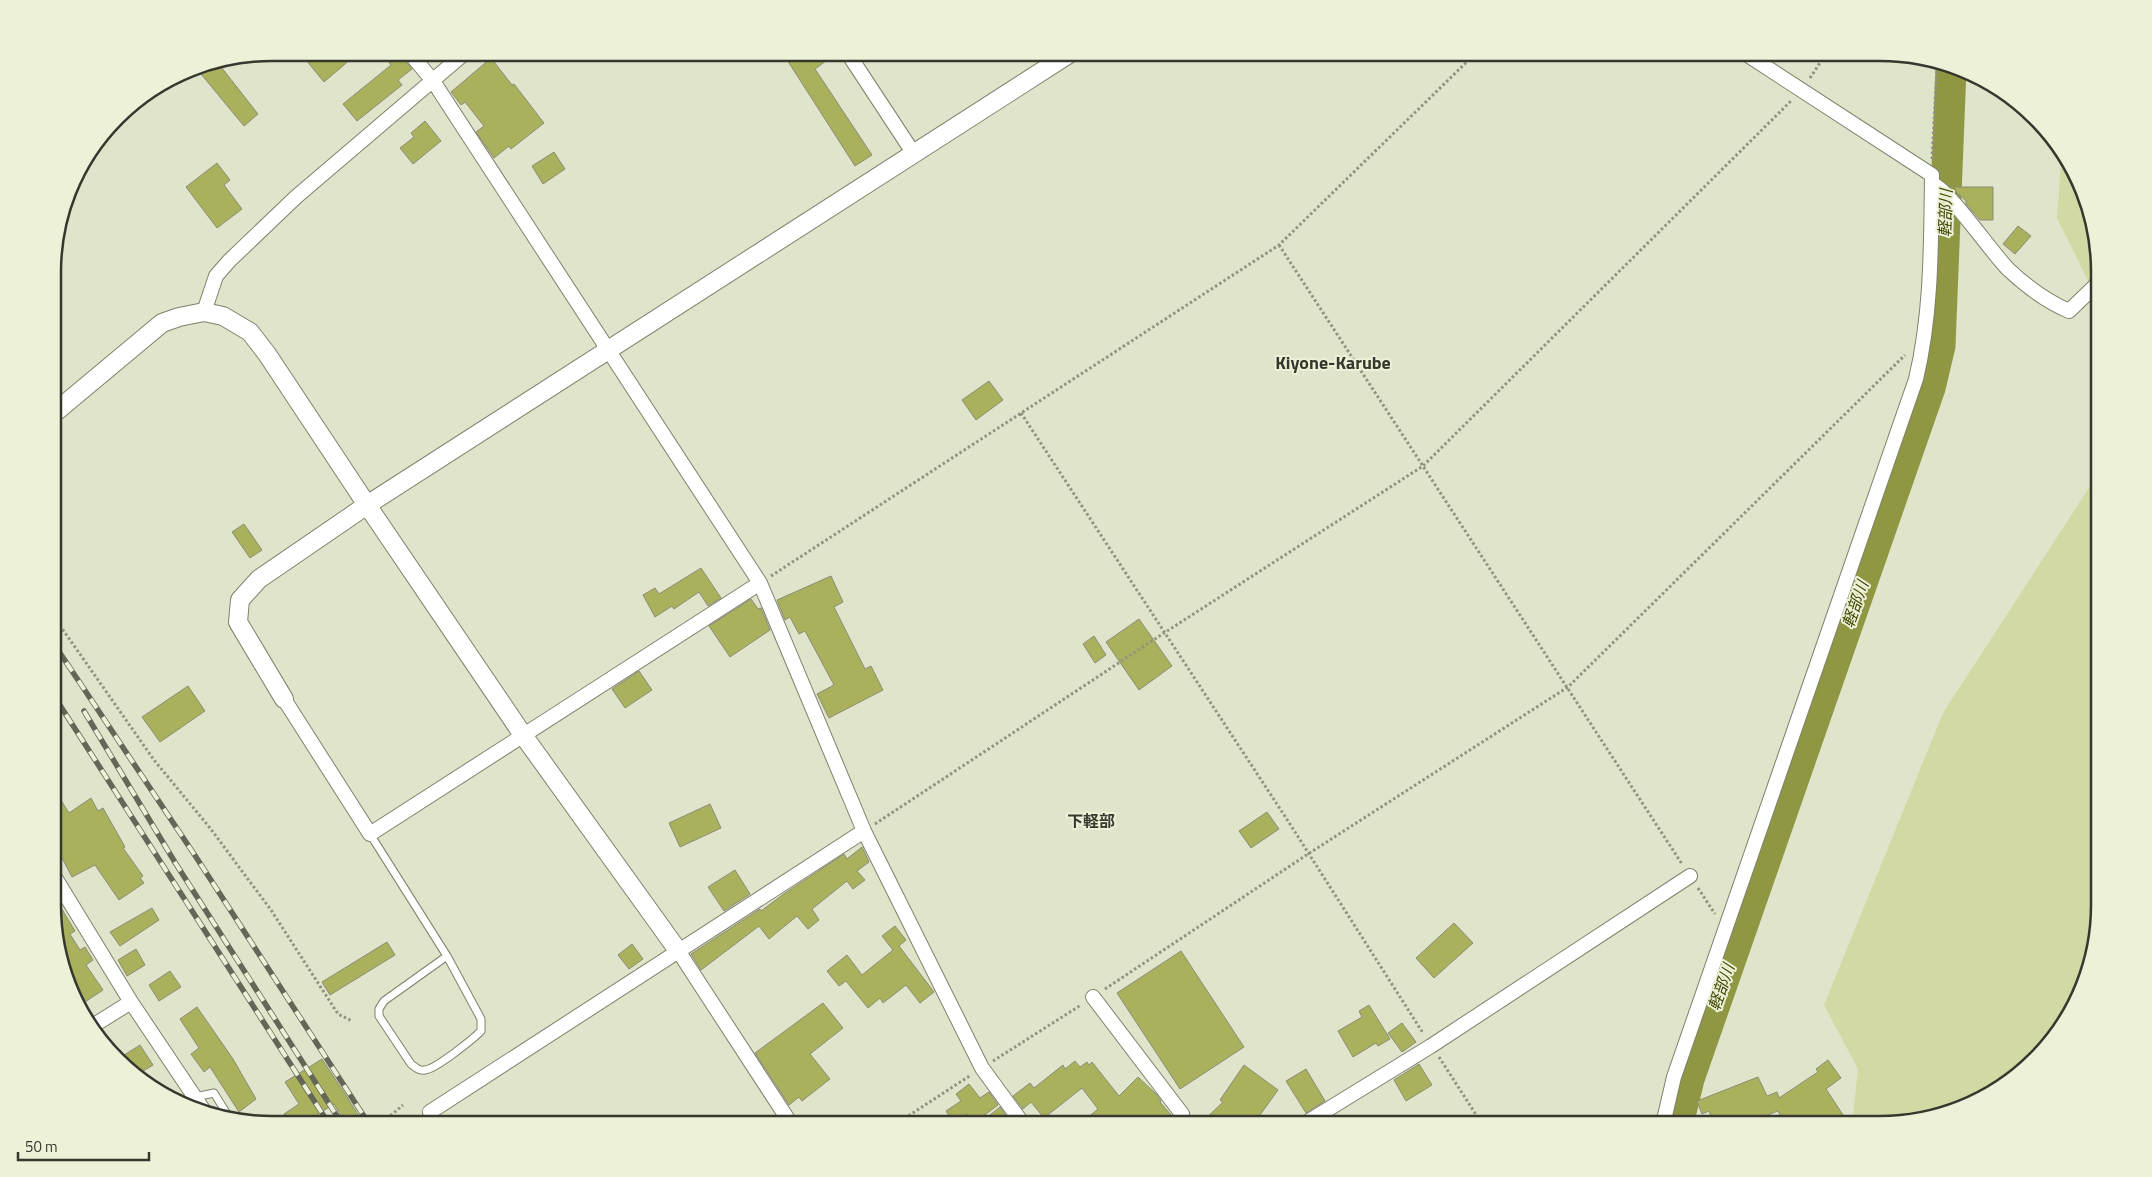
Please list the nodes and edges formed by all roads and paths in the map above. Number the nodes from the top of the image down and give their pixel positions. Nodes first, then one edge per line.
1 (416, 61) edge
2 (456, 61) edge
3 (853, 61) edge
4 (1058, 61) edge
5 (1468, 61) edge
6 (1757, 61) edge
7 (1821, 61) edge
8 (1937, 69) edge
9 (433, 81) junction
10 (1803, 90) junction
11 (914, 154) junction
12 (1933, 181) junction
13 (1279, 245) junction
14 (2091, 290) edge
15 (204, 312) junction
16 (1925, 339) junction
17 (609, 351) junction
18 (61, 407) edge
19 (1021, 413) junction
20 (1424, 466) junction
21 (367, 505) junction
22 (760, 583) junction
23 (61, 627) edge
24 (1164, 633) junction
25 (1568, 686) junction
26 (284, 699) joint
27 (524, 735) junction
28 (864, 831) junction
29 (370, 834) junction
30 (1308, 854) junction
31 (1690, 876) junction
32 (61, 887) edge
33 (1725, 929) junction
34 (679, 952) junction
35 (447, 956) junction
36 (1093, 997) junction
37 (131, 1002) junction
38 (352, 1021) dead end
39 (98, 1023) edge
40 (1431, 1046) junction
41 (982, 1068) junction
42 (198, 1103) edge
43 (403, 1104) dead end
44 (225, 1111) edge
45 (390, 1116) edge
46 (432, 1116) edge
47 (786, 1116) edge
48 (908, 1116) edge
49 (1016, 1116) edge
50 (1181, 1116) edge
51 (1317, 1116) edge
52 (1477, 1116) edge
53 (1665, 1116) edge

1 - 9 street
2 - 9 street
3 - 11 street
4 - 11 street
5 - 13 path
6 - 10 street
7 - 10 path
8 - 12 path
9 - 15 street
9 - 17 street
10 - 12 street
10 - 20 path
11 - 17 street
12 - 14 street
12 - 16 street
13 - 19 path
13 - 20 path
15 - 18 street
15 - 21 street
16 - 25 path
16 - 33 street
17 - 21 street
17 - 22 street
19 - 22 path
19 - 24 path
20 - 24 path
20 - 25 path
21 - 26 street
21 - 27 street
22 - 27 street
22 - 28 street
23 - 38 path
24 - 28 path
24 - 30 path
25 - 30 path
25 - 31 path
26 - 29 street
27 - 29 street
27 - 34 street
28 - 34 street
28 - 41 street
29 - 35 lane
30 - 36 path
30 - 40 path
31 - 33 path
31 - 40 street
32 - 37 street
33 - 53 street
34 - 46 street
34 - 47 street
35 - 35 lane
36 - 41 path
36 - 50 street
37 - 39 street
37 - 42 street
40 - 51 street
40 - 52 path
41 - 48 path
41 - 49 street
42 - 44 lane
43 - 45 path

